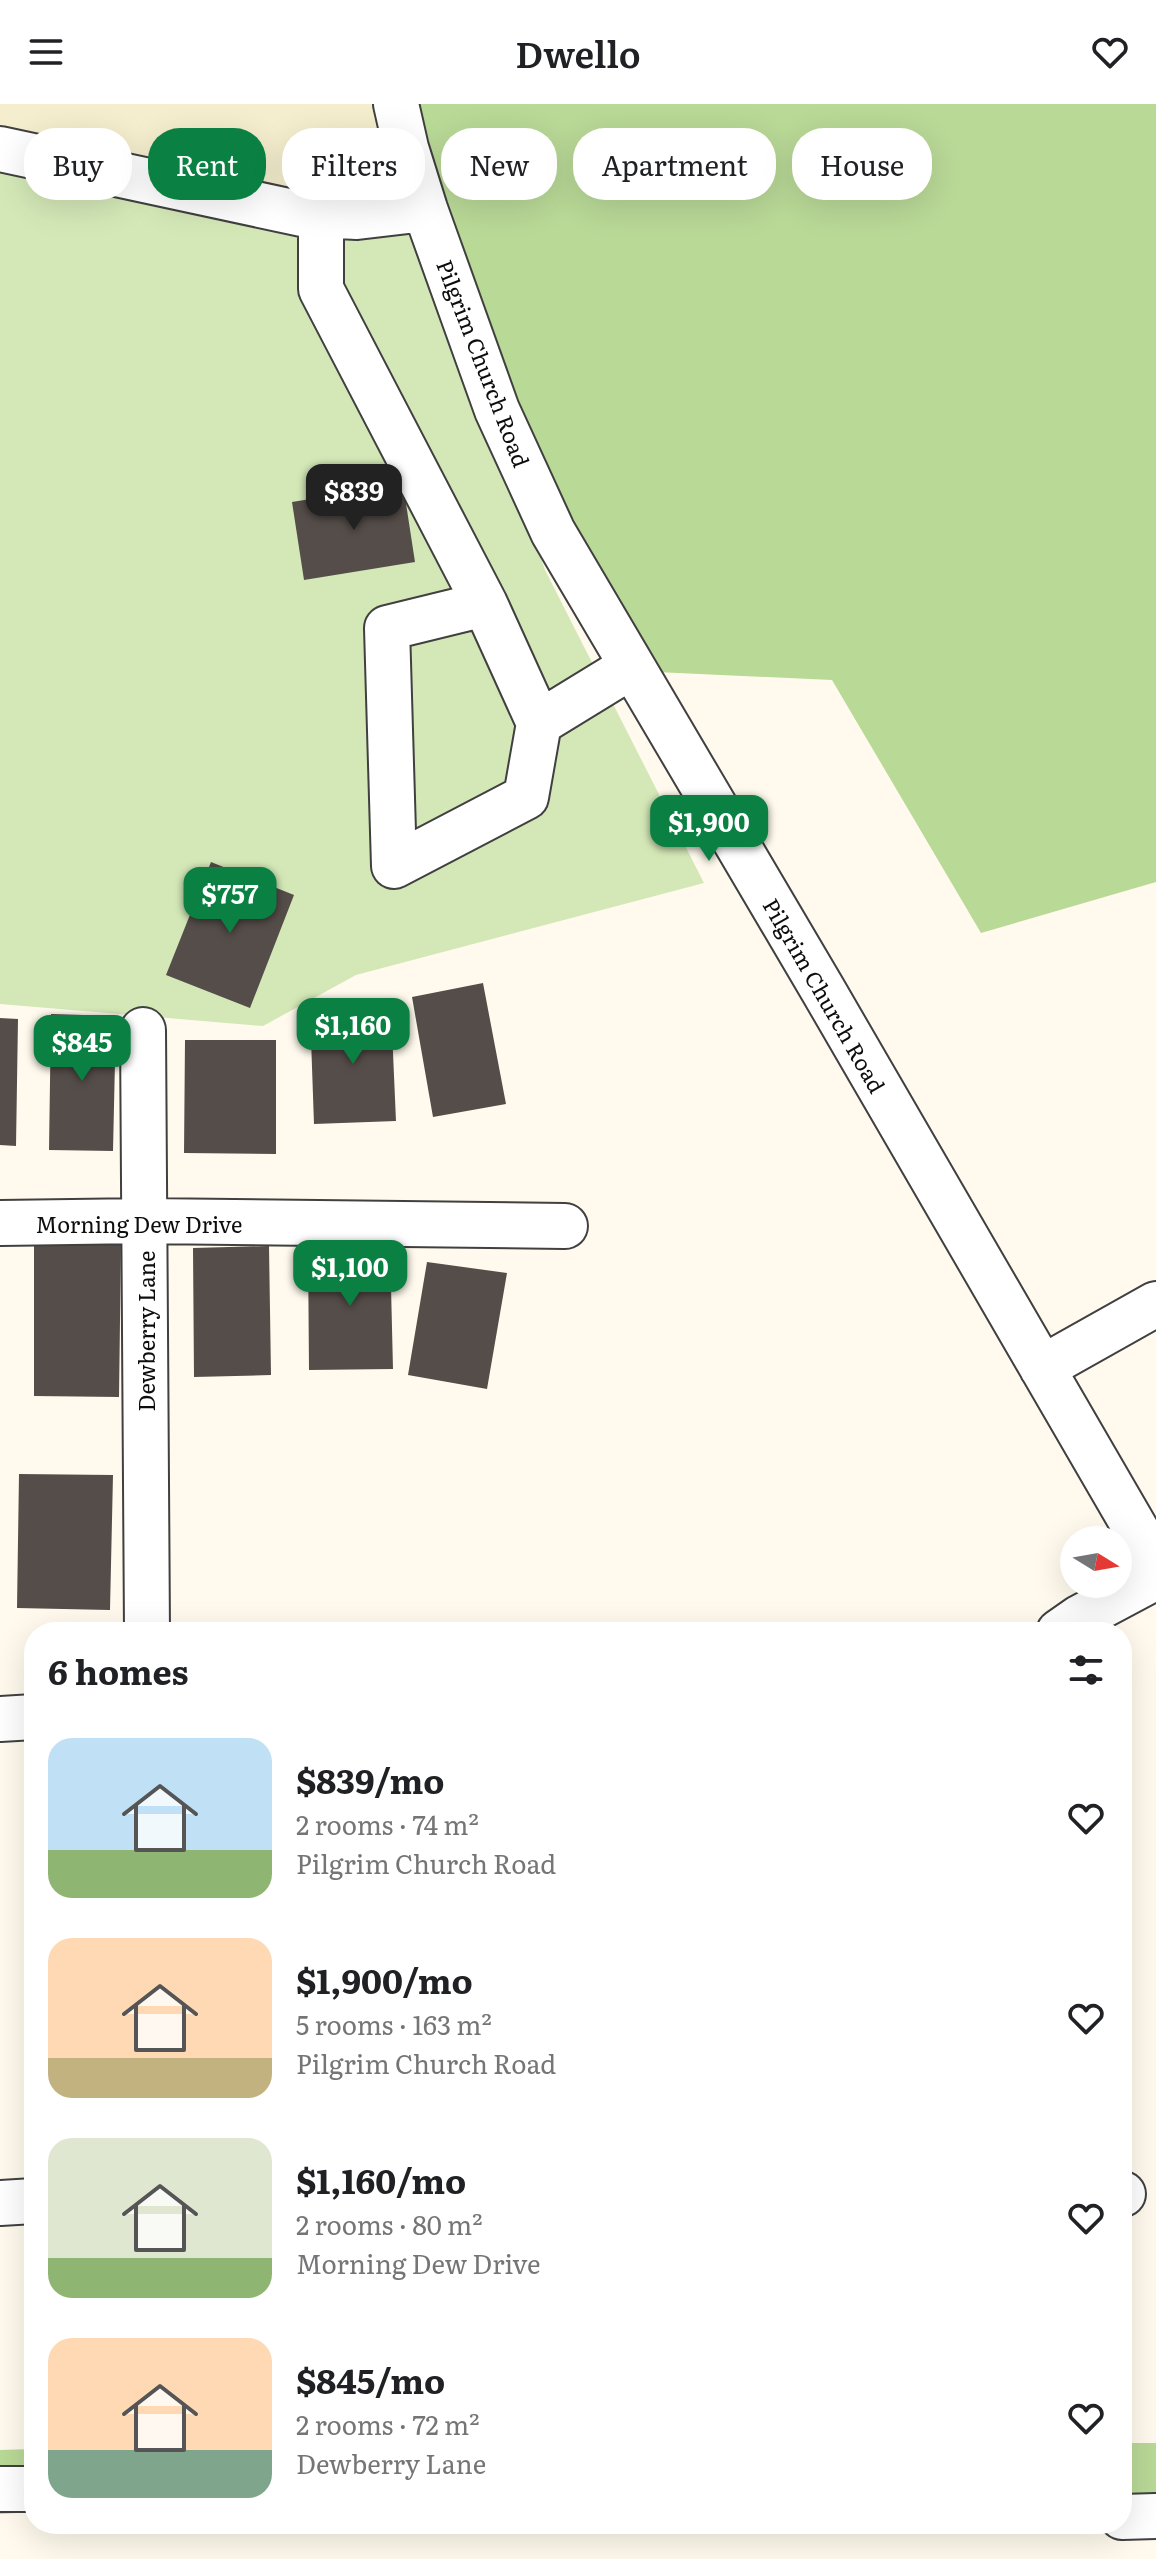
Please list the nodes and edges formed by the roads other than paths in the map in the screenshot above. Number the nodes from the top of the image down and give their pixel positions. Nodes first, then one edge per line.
1 (396, 104) edge
2 (0, 149) edge
3 (425, 209) junction
4 (321, 215) junction
5 (485, 604) junction
6 (632, 666) junction
7 (539, 723) junction
8 (143, 1030) dead end
9 (144, 1221) junction
10 (0, 1223) edge
11 (565, 1226) dead end
12 (1156, 1304) edge
13 (1042, 1368) junction
14 (1156, 1564) edge
15 (1156, 1577) edge
16 (147, 1622) edge
17 (1073, 1622) edge
18 (24, 1718) edge
19 (0, 1719) edge
20 (24, 2202) edge
21 (0, 2203) edge
22 (0, 2489) edge
23 (24, 2489) edge
24 (1156, 2516) edge
25 (1132, 2517) edge

1 - 3 street, Pilgrim Church Road
2 - 4 street
3 - 4 street
3 - 6 street, Pilgrim Church Road
4 - 5 street
5 - 7 street
5 - 7 street
6 - 7 street
6 - 13 street, Pilgrim Church Road
8 - 9 street, Dewberry Lane
9 - 10 street, Morning Dew Drive
9 - 11 street, Morning Dew Drive
9 - 16 street, Dewberry Lane
12 - 13 street
13 - 14 street, Pilgrim Church Road
15 - 17 street
18 - 19 street
20 - 21 street
22 - 23 street
24 - 25 street

